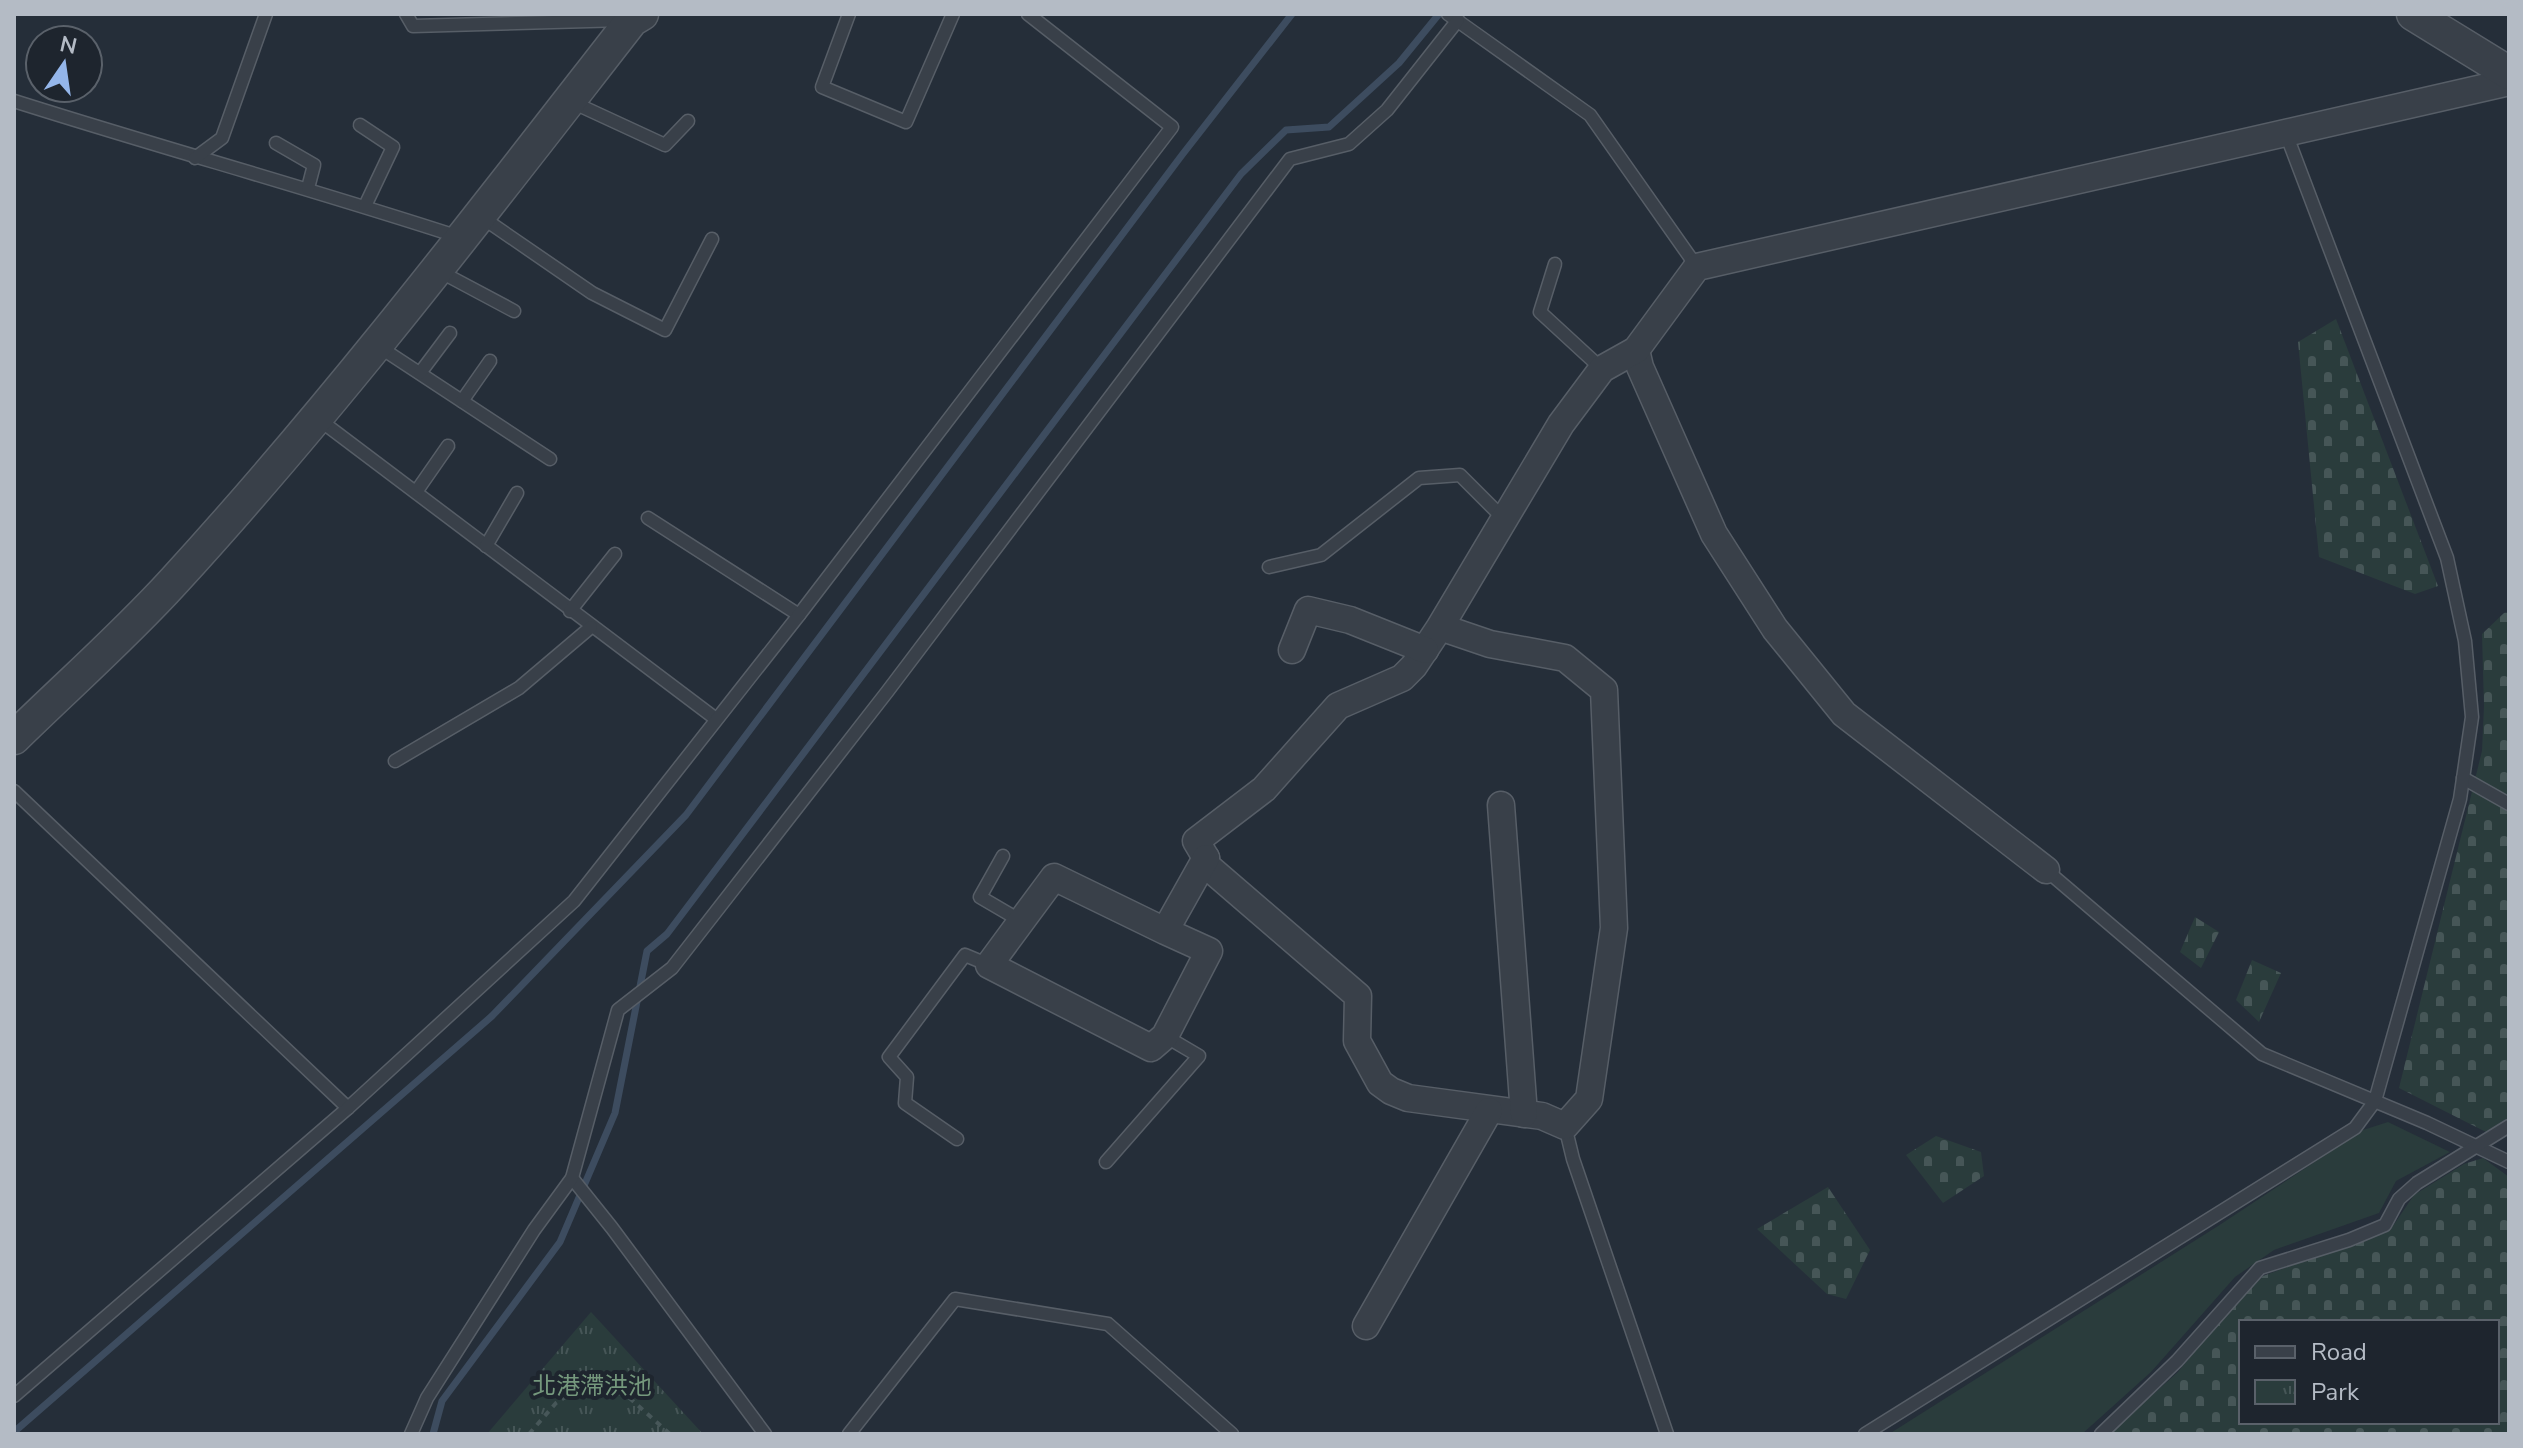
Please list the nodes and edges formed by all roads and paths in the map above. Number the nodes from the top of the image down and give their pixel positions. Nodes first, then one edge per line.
1 (266, 14) edge
2 (406, 14) edge
3 (849, 14) edge
4 (953, 14) edge
5 (1028, 14) edge
6 (2413, 14) edge
7 (637, 17) edge
8 (1453, 17) edge
9 (2509, 73) edge
10 (2509, 82) edge
11 (14, 101) edge
12 (569, 101) junction
13 (688, 121) dead end
14 (360, 125) dead end
15 (2285, 131) junction
16 (276, 143) dead end
17 (195, 158) junction
18 (308, 188) junction
19 (365, 206) junction
20 (471, 227) junction
21 (712, 239) dead end
22 (1555, 264) dead end
23 (1697, 267) junction
24 (436, 270) junction
25 (514, 311) dead end
26 (450, 333) dead end
27 (376, 344) junction
28 (1636, 350) junction
29 (490, 361) dead end
30 (1602, 369) junction
31 (420, 373) junction
32 (462, 401) junction
33 (317, 418) junction
34 (448, 446) dead end
35 (550, 459) dead end
36 (416, 492) junction
37 (517, 493) dead end
38 (648, 518) dead end
39 (1505, 520) junction
40 (486, 546) junction
41 (615, 554) dead end
42 (1269, 567) dead end
43 (570, 611) junction
44 (799, 615) junction
45 (591, 627) junction
46 (1440, 627) junction
47 (1292, 650) dead end
48 (1425, 650) junction
49 (716, 719) junction
50 (14, 738) edge
51 (395, 761) dead end
52 (2463, 778) junction
53 (14, 791) edge
54 (2509, 804) edge
55 (1501, 805) dead end
56 (1003, 856) dead end
57 (1206, 858) junction
58 (2046, 870) joint
59 (1021, 921) junction
60 (1165, 931) junction
61 (989, 965) junction
62 (1165, 1036) junction
63 (2375, 1101) junction
64 (348, 1108) junction
65 (1489, 1111) junction
66 (1524, 1114) junction
67 (1565, 1126) junction
68 (2509, 1126) edge
69 (957, 1139) dead end
70 (2477, 1146) junction
71 (1106, 1162) dead end
72 (2509, 1162) edge
73 (572, 1178) junction
74 (1366, 1326) dead end
75 (14, 1396) edge
76 (411, 1434) edge
77 (529, 1434) edge
78 (670, 1434) edge
79 (765, 1434) edge
80 (849, 1434) edge
81 (1232, 1434) edge
82 (1667, 1434) edge
83 (1865, 1434) edge
84 (2101, 1434) edge

1 - 17 lane
2 - 7 lane
3 - 4 lane
5 - 44 lane
6 - 9 street
7 - 12 street
8 - 23 lane
8 - 73 lane
10 - 15 street
11 - 17 lane
12 - 13 lane
12 - 20 street
14 - 19 lane
15 - 23 street
15 - 52 lane
16 - 18 lane
17 - 18 lane
18 - 19 lane
19 - 20 lane
20 - 21 lane
20 - 24 street
22 - 30 lane
23 - 28 street
24 - 25 lane
24 - 27 street
26 - 31 lane
27 - 31 lane
27 - 33 street
28 - 30 street
28 - 58 street
29 - 32 lane
30 - 39 street
31 - 32 lane
32 - 35 lane
33 - 36 lane
33 - 50 street
34 - 36 lane
36 - 40 lane
37 - 40 lane
38 - 44 lane
39 - 42 lane
39 - 46 street
40 - 43 lane
41 - 43 lane
43 - 45 lane
44 - 49 lane
45 - 49 lane
45 - 51 lane
46 - 48 street
46 - 67 street
47 - 48 street
48 - 57 street
49 - 64 lane
52 - 54 lane
52 - 63 lane
53 - 64 lane
55 - 66 street
56 - 59 lane
57 - 60 street
57 - 65 street
58 - 63 lane
59 - 60 street
59 - 61 street
60 - 62 street
61 - 62 street
61 - 69 lane
62 - 71 lane
63 - 70 lane
63 - 83 lane
64 - 75 lane
65 - 66 street
65 - 74 street
66 - 67 street
67 - 82 lane
68 - 70 lane
70 - 72 lane
70 - 84 lane
73 - 76 lane
73 - 79 lane
77 - 78 path
80 - 81 lane

